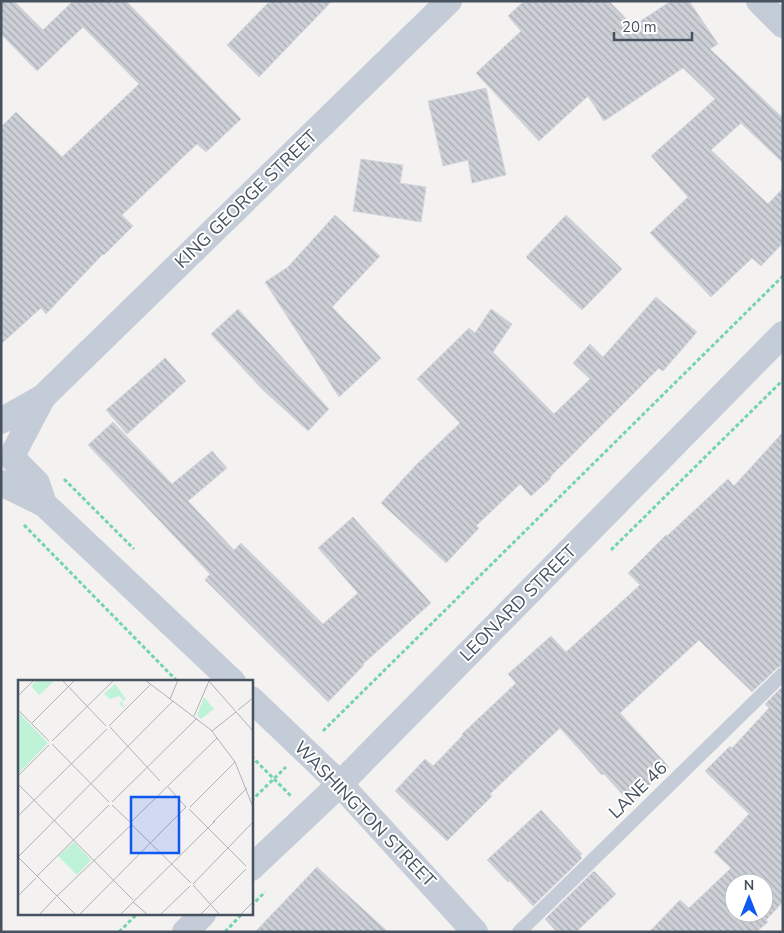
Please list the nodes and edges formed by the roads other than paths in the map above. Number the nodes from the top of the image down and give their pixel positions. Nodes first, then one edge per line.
1 (449, 1) edge
2 (759, 1) edge
3 (783, 25) edge
4 (783, 334) edge
5 (43, 397) junction
6 (1, 421) edge
7 (1, 428) edge
8 (10, 462) edge
9 (1, 483) edge
10 (44, 504) junction
11 (783, 674) edge
12 (231, 680) edge
13 (252, 700) edge
14 (340, 784) junction
15 (252, 867) edge
16 (201, 916) edge
17 (185, 932) edge
18 (475, 932) edge
19 (519, 932) edge

1 - 5 street, KING GEORGE STREET
2 - 3 street
4 - 14 street, LEONARD STREET
5 - 6 street, KING GEORGE STREET
5 - 8 street, KING GEORGE STREET
7 - 8 street
8 - 10 street
9 - 10 street
10 - 12 street
11 - 19 lane, LANE 46
13 - 14 street, WASHINGTON STREET
14 - 15 street, LEONARD STREET
14 - 18 street, WASHINGTON STREET
16 - 17 street

